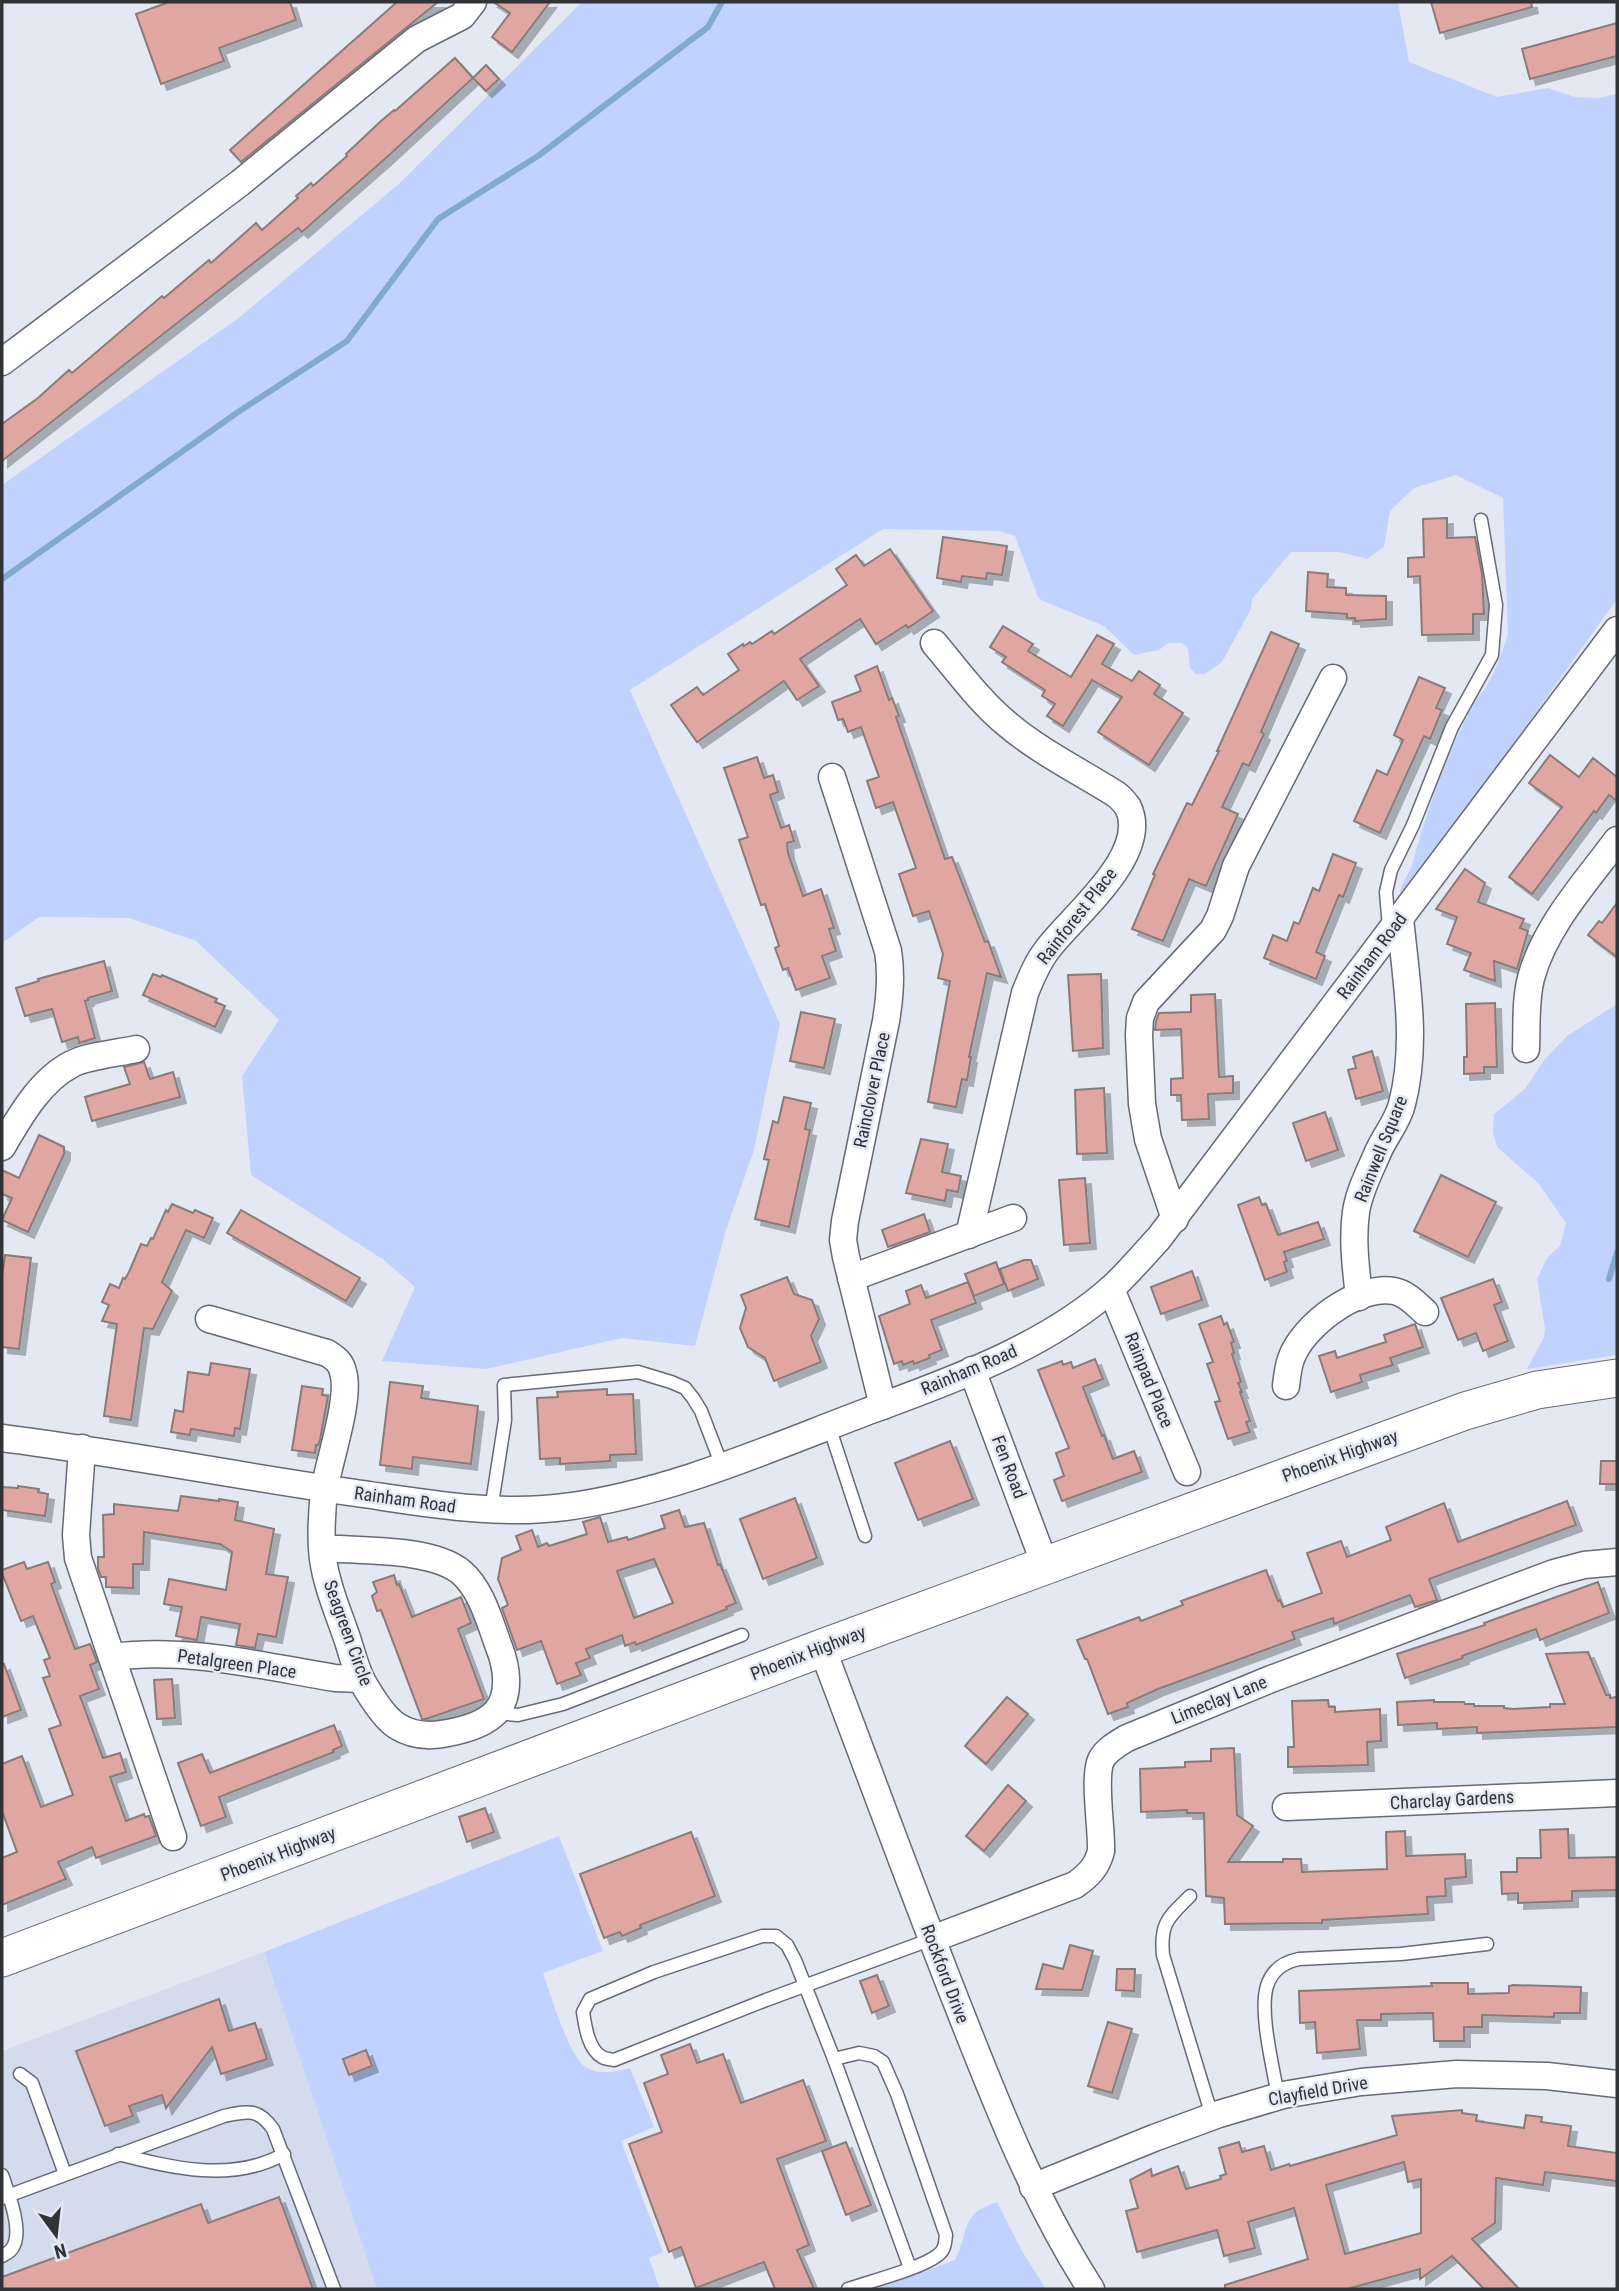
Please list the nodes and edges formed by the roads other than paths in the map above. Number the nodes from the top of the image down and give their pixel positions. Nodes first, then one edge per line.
1 (473, 2) edge
2 (2, 362) edge
3 (1481, 520) dead end
4 (934, 643) dead end
5 (1613, 644) edge
6 (1333, 678) dead end
7 (832, 777) dead end
8 (1617, 840) edge
9 (1395, 925) junction
10 (136, 1049) dead end
11 (1526, 1049) dead end
12 (2, 1147) edge
13 (1013, 1218) dead end
14 (1175, 1219) junction
15 (969, 1234) junction
16 (851, 1278) junction
17 (1111, 1289) junction
18 (1359, 1297) junction
19 (1425, 1312) dead end
20 (209, 1319) dead end
21 (972, 1370) junction
22 (1617, 1378) edge
23 (1286, 1386) dead end
24 (883, 1406) junction
25 (829, 1426) junction
26 (2, 1438) edge
27 (82, 1448) junction
28 (722, 1466) junction
29 (1187, 1472) dead end
30 (325, 1488) junction
31 (491, 1510) junction
32 (865, 1536) dead end
33 (322, 1548) junction
34 (1617, 1562) edge
35 (1045, 1565) junction
36 (742, 1635) dead end
37 (822, 1648) junction
38 (113, 1657) junction
39 (361, 1679) junction
40 (495, 1713) junction
41 (1617, 1793) edge
42 (1286, 1807) dead end
43 (173, 1837) dead end
44 (1189, 1896) dead end
45 (932, 1939) junction
46 (1487, 1944) dead end
47 (4, 1958) edge
48 (804, 1986) junction
49 (834, 2059) junction
50 (19, 2074) dead end
51 (1617, 2084) edge
52 (1278, 2096) junction
53 (1212, 2116) junction
54 (118, 2154) junction
55 (284, 2154) junction
56 (65, 2174) junction
57 (2, 2175) edge
58 (1033, 2188) junction
59 (6, 2197) edge
60 (2, 2256) edge
61 (910, 2268) junction
62 (334, 2289) edge
63 (848, 2289) edge
64 (1091, 2289) edge

1 - 2 street
3 - 9 lane
4 - 15 street, Rainforest Place
5 - 9 street, Rainham Road
6 - 14 street
7 - 16 street, Rainclover Place
8 - 11 street
9 - 14 street, Rainham Road
9 - 18 street, Rainwell Square
10 - 12 street
13 - 15 street
14 - 17 street, Rainham Road
15 - 16 street
16 - 24 street, Rainclover Place
17 - 21 street, Rainham Road
17 - 29 street, Rainpad Place
18 - 19 street
18 - 23 street
20 - 30 street, Seagreen Circle
21 - 24 street, Rainham Road
21 - 35 street, Fen Road
22 - 35 main road, Phoenix Highway
24 - 25 street, Rainham Road
25 - 28 street, Rainham Road
25 - 32 lane
26 - 27 street, Rainham Road
27 - 30 street, Rainham Road
27 - 38 street
28 - 31 street, Rainham Road
28 - 31 lane
30 - 31 street, Rainham Road
30 - 33 street, Seagreen Circle
33 - 39 street, Seagreen Circle
33 - 40 street
34 - 45 street, Limeclay Lane
35 - 37 main road, Phoenix Highway
36 - 40 lane
37 - 45 street, Rockford Drive
37 - 47 main road, Phoenix Highway
38 - 39 street, Petalgreen Place
38 - 43 street
39 - 40 street, Seagreen Circle
41 - 42 street, Charclay Gardens
44 - 53 lane
45 - 48 lane
45 - 58 street, Rockford Drive
46 - 52 lane
48 - 48 lane
48 - 49 lane
49 - 61 lane
49 - 61 lane
50 - 56 lane
51 - 52 street, Clayfield Drive
52 - 53 street, Clayfield Drive
53 - 58 street, Clayfield Drive
54 - 55 lane
54 - 55 lane
54 - 56 lane
55 - 62 lane
56 - 59 lane
57 - 59 lane
58 - 64 street, Rockford Drive
59 - 60 lane
61 - 63 lane

